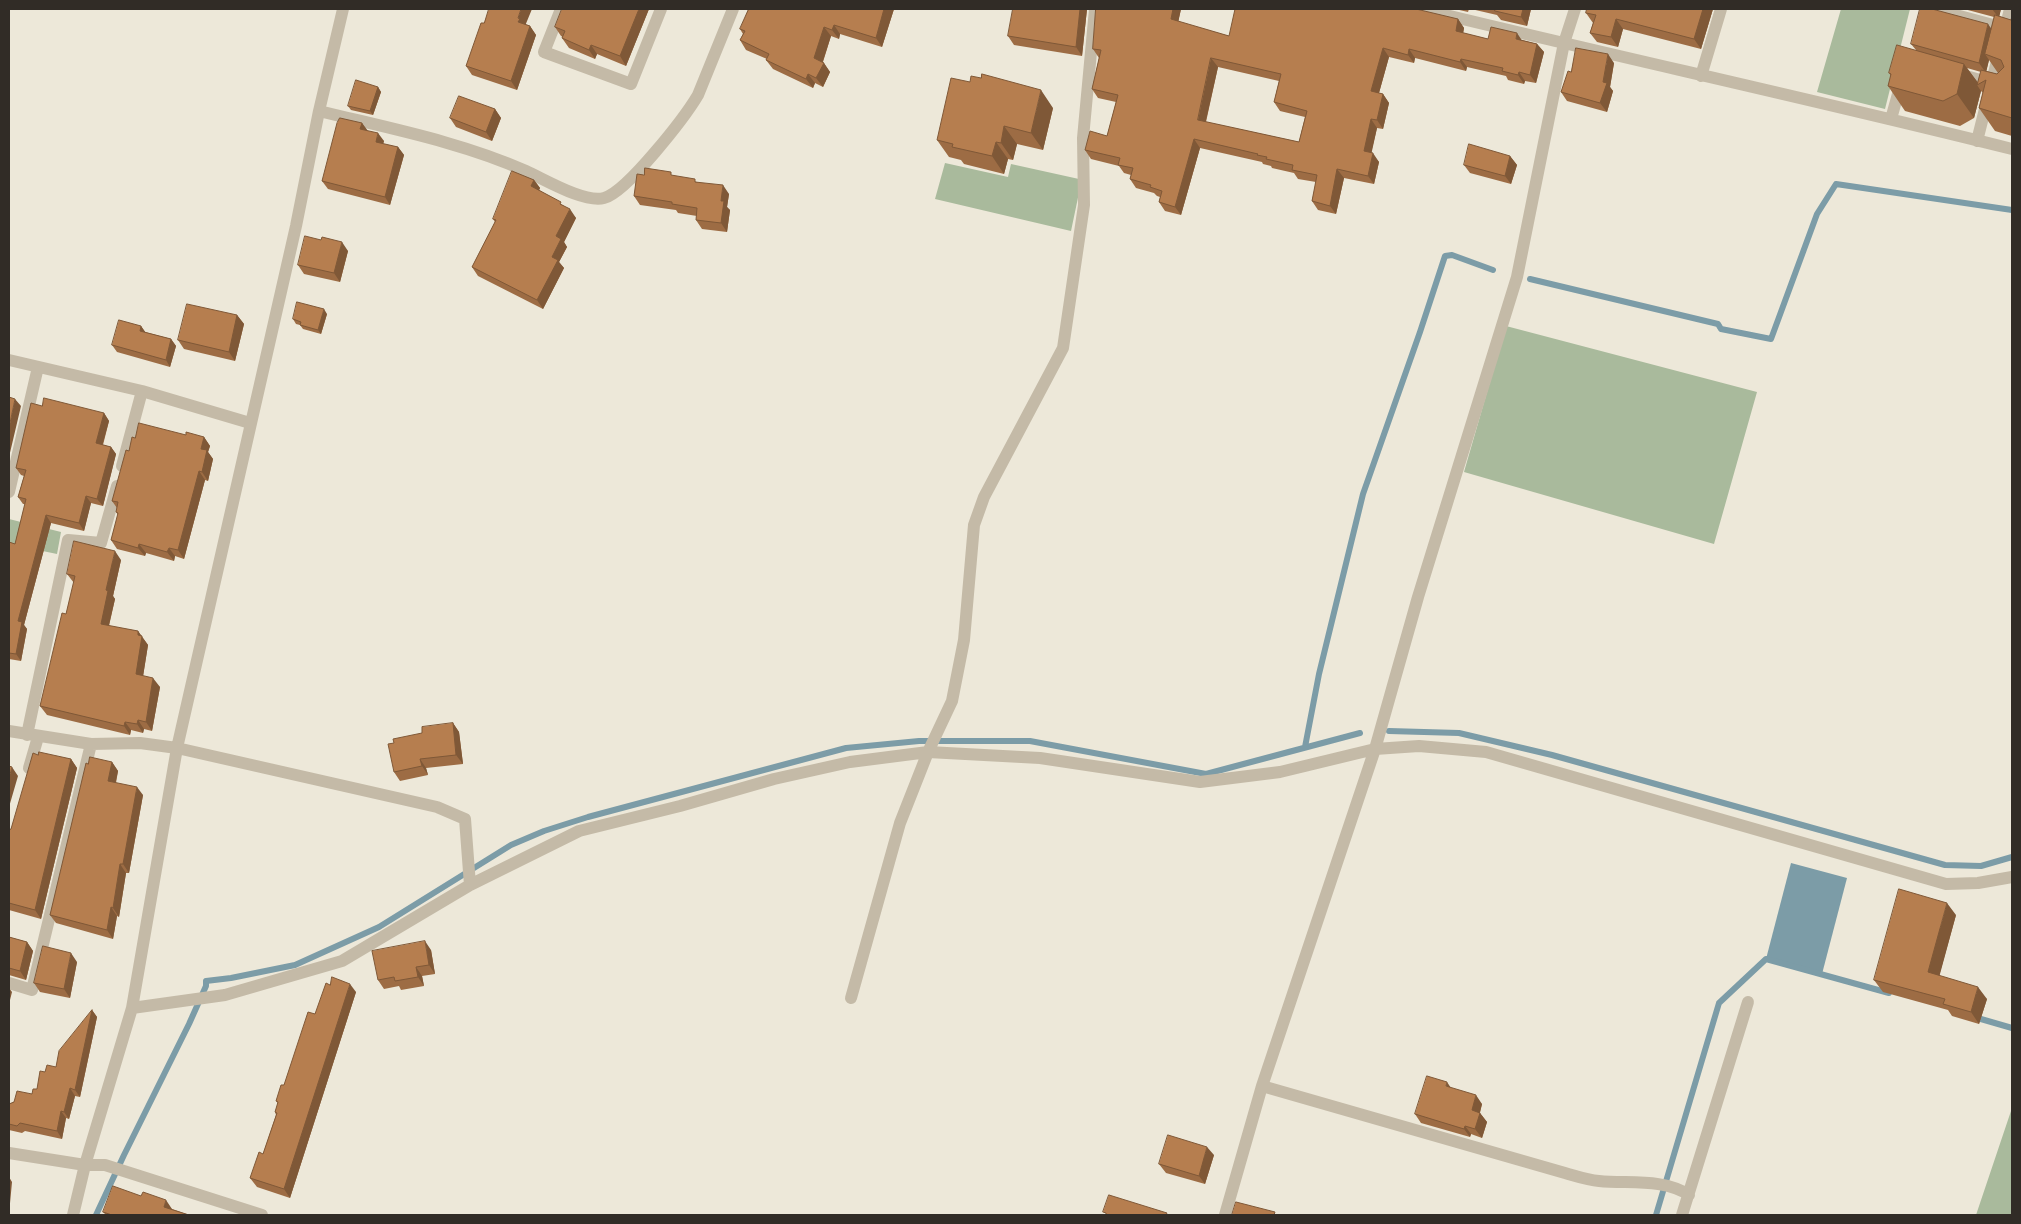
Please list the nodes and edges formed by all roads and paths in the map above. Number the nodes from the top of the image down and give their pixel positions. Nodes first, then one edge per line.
1 (343, 9) edge
2 (561, 9) edge
3 (661, 9) edge
4 (733, 9) edge
5 (1095, 9) edge
6 (1421, 9) edge
7 (1575, 9) edge
8 (1721, 9) edge
9 (2010, 9) edge
10 (1938, 10) edge
11 (2009, 29) edge
12 (1564, 43) junction
13 (1905, 68) edge
14 (1945, 70) edge
15 (1701, 76) junction
16 (1992, 83) junction
17 (2012, 89) edge
18 (319, 110) junction
19 (1891, 119) junction
20 (1977, 140) junction
21 (2012, 149) edge
22 (9, 360) edge
23 (38, 367) junction
24 (142, 390) junction
25 (250, 423) junction
26 (9, 492) edge
27 (9, 731) edge
28 (33, 736) junction
29 (91, 744) junction
30 (177, 748) junction
31 (1375, 748) junction
32 (928, 752) junction
33 (25, 781) edge
34 (2012, 877) edge
35 (470, 886) junction
36 (9, 983) edge
37 (851, 998) dead end
38 (1748, 1002) dead end
39 (132, 1008) junction
40 (1262, 1086) junction
41 (9, 1153) edge
42 (85, 1165) junction
43 (1689, 1195) junction
44 (73, 1215) edge
45 (262, 1215) edge
46 (1225, 1215) edge
47 (1682, 1215) edge

1 - 18 street
2 - 3 street
4 - 18 street
5 - 32 street
6 - 12 street
7 - 12 street
8 - 15 street
9 - 11 street
10 - 11 street
11 - 16 street
12 - 15 street
12 - 31 street
13 - 19 street
14 - 16 street
15 - 19 street
16 - 17 street
16 - 20 street
18 - 25 street
19 - 20 street
20 - 21 street
22 - 23 street
23 - 24 street
23 - 26 street
24 - 25 street
24 - 28 street
25 - 30 street
27 - 28 street
28 - 29 street
28 - 33 street
29 - 30 street
29 - 36 street
30 - 35 street
30 - 39 street
31 - 32 street
31 - 34 street
31 - 40 street
32 - 35 street
32 - 37 street
35 - 39 street
38 - 43 street
39 - 42 street
40 - 43 street
40 - 46 street
41 - 42 street
42 - 44 street
42 - 45 street
43 - 47 street

